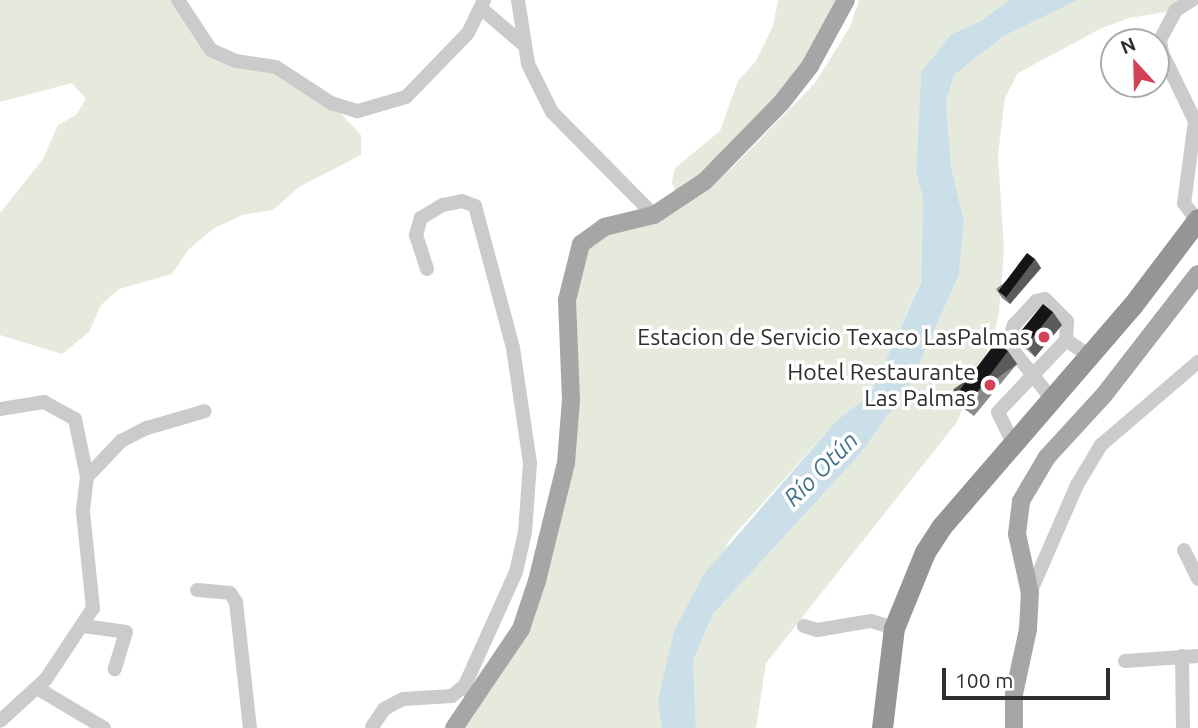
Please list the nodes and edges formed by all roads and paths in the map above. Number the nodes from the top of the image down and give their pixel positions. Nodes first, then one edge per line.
1 (178, 0) edge
2 (518, 0) edge
3 (846, 0) edge
4 (1192, 0) edge
5 (483, 4) edge
6 (524, 46) junction
7 (654, 215) junction
8 (1197, 220) edge
9 (428, 269) dead end
10 (1198, 274) edge
11 (1066, 340) junction
12 (1088, 355) junction
13 (1198, 362) edge
14 (1032, 375) junction
15 (1051, 398) junction
16 (0, 409) edge
17 (205, 411) dead end
18 (1013, 443) junction
19 (88, 477) junction
20 (1184, 550) dead end
21 (1198, 579) edge
22 (197, 590) dead end
23 (1030, 593) junction
24 (85, 626) junction
25 (804, 626) dead end
26 (894, 628) junction
27 (1182, 656) junction
28 (1198, 656) edge
29 (1125, 661) dead end
30 (115, 669) dead end
31 (37, 688) junction
32 (468, 691) junction
33 (0, 721) edge
34 (373, 727) edge
35 (104, 728) edge
36 (250, 728) edge
37 (454, 728) edge
38 (882, 728) edge
39 (1014, 728) edge
40 (1183, 728) edge

1 - 5 street
2 - 6 street
3 - 7 main road
4 - 8 street
5 - 6 street
6 - 7 street
7 - 32 main road
8 - 12 highway
9 - 32 street
10 - 23 main road
11 - 12 street
11 - 14 street
11 - 14 street
12 - 15 highway
13 - 23 street
14 - 15 street
14 - 18 street
15 - 18 highway
16 - 19 street
17 - 19 street
18 - 26 highway
19 - 24 street
20 - 21 street
22 - 36 street
23 - 39 main road
24 - 30 street
24 - 31 street
25 - 26 street
26 - 38 highway
27 - 28 street
27 - 29 street
27 - 40 street
31 - 33 street
31 - 35 street
32 - 34 street
32 - 37 main road

